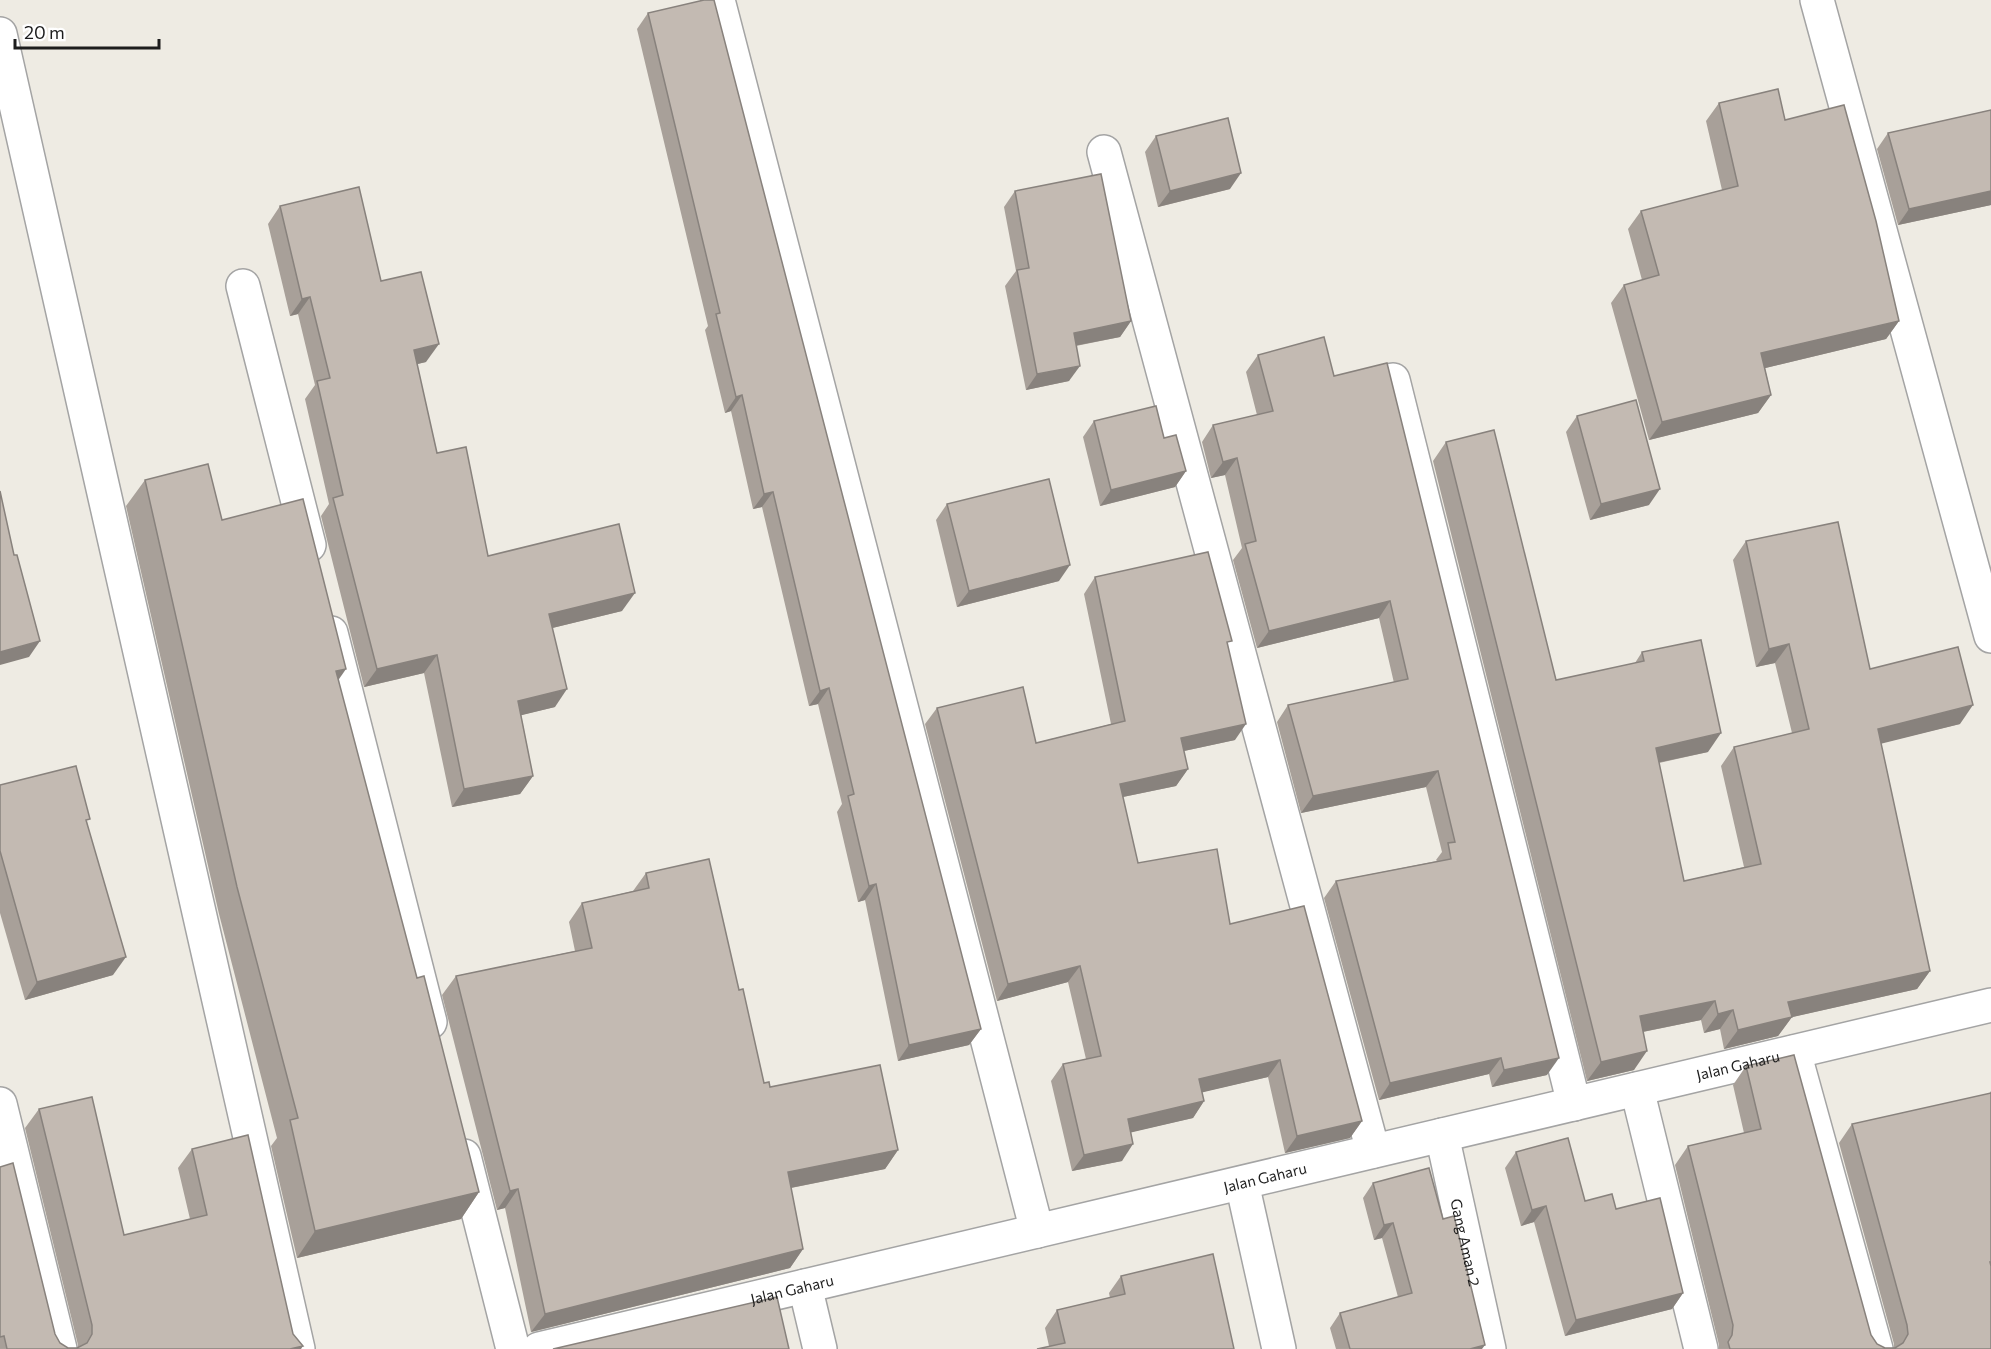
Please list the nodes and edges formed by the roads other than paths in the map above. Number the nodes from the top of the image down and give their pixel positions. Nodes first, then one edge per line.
1 (718, 0) edge
2 (1817, 0) edge
3 (0, 34) edge
4 (1104, 152) dead end
5 (243, 286) dead end
6 (1393, 380) edge
7 (316, 575) edge
8 (325, 609) edge
9 (1991, 636) edge
10 (1991, 1005) edge
11 (437, 1048) edge
12 (1794, 1052) junction
13 (1637, 1089) junction
14 (0, 1104) edge
15 (1574, 1104) junction
16 (458, 1130) edge
17 (1442, 1135) junction
18 (1373, 1151) junction
19 (1242, 1183) junction
20 (1037, 1231) junction
21 (805, 1286) junction
22 (574, 1345) edge
23 (60, 1349) edge
24 (298, 1349) edge
25 (513, 1349) edge
26 (539, 1349) edge
27 (820, 1349) edge
28 (1279, 1349) edge
29 (1489, 1349) edge
30 (1701, 1349) edge
31 (1876, 1349) edge

1 - 20 street
2 - 9 street
3 - 24 street
4 - 18 street
5 - 7 street
6 - 15 street
8 - 11 street
10 - 12 street, Jalan Gaharu
12 - 13 street, Jalan Gaharu
12 - 31 street
13 - 15 street, Jalan Gaharu
13 - 30 street
14 - 23 street
15 - 17 street, Jalan Gaharu
16 - 25 street
17 - 18 street, Jalan Gaharu
17 - 29 street, Gang Aman 2
18 - 19 street, Jalan Gaharu
19 - 20 street, Jalan Gaharu
19 - 28 street
20 - 21 street, Jalan Gaharu
21 - 22 street, Jalan Gaharu
21 - 27 street
22 - 26 street, Jalan Gaharu

